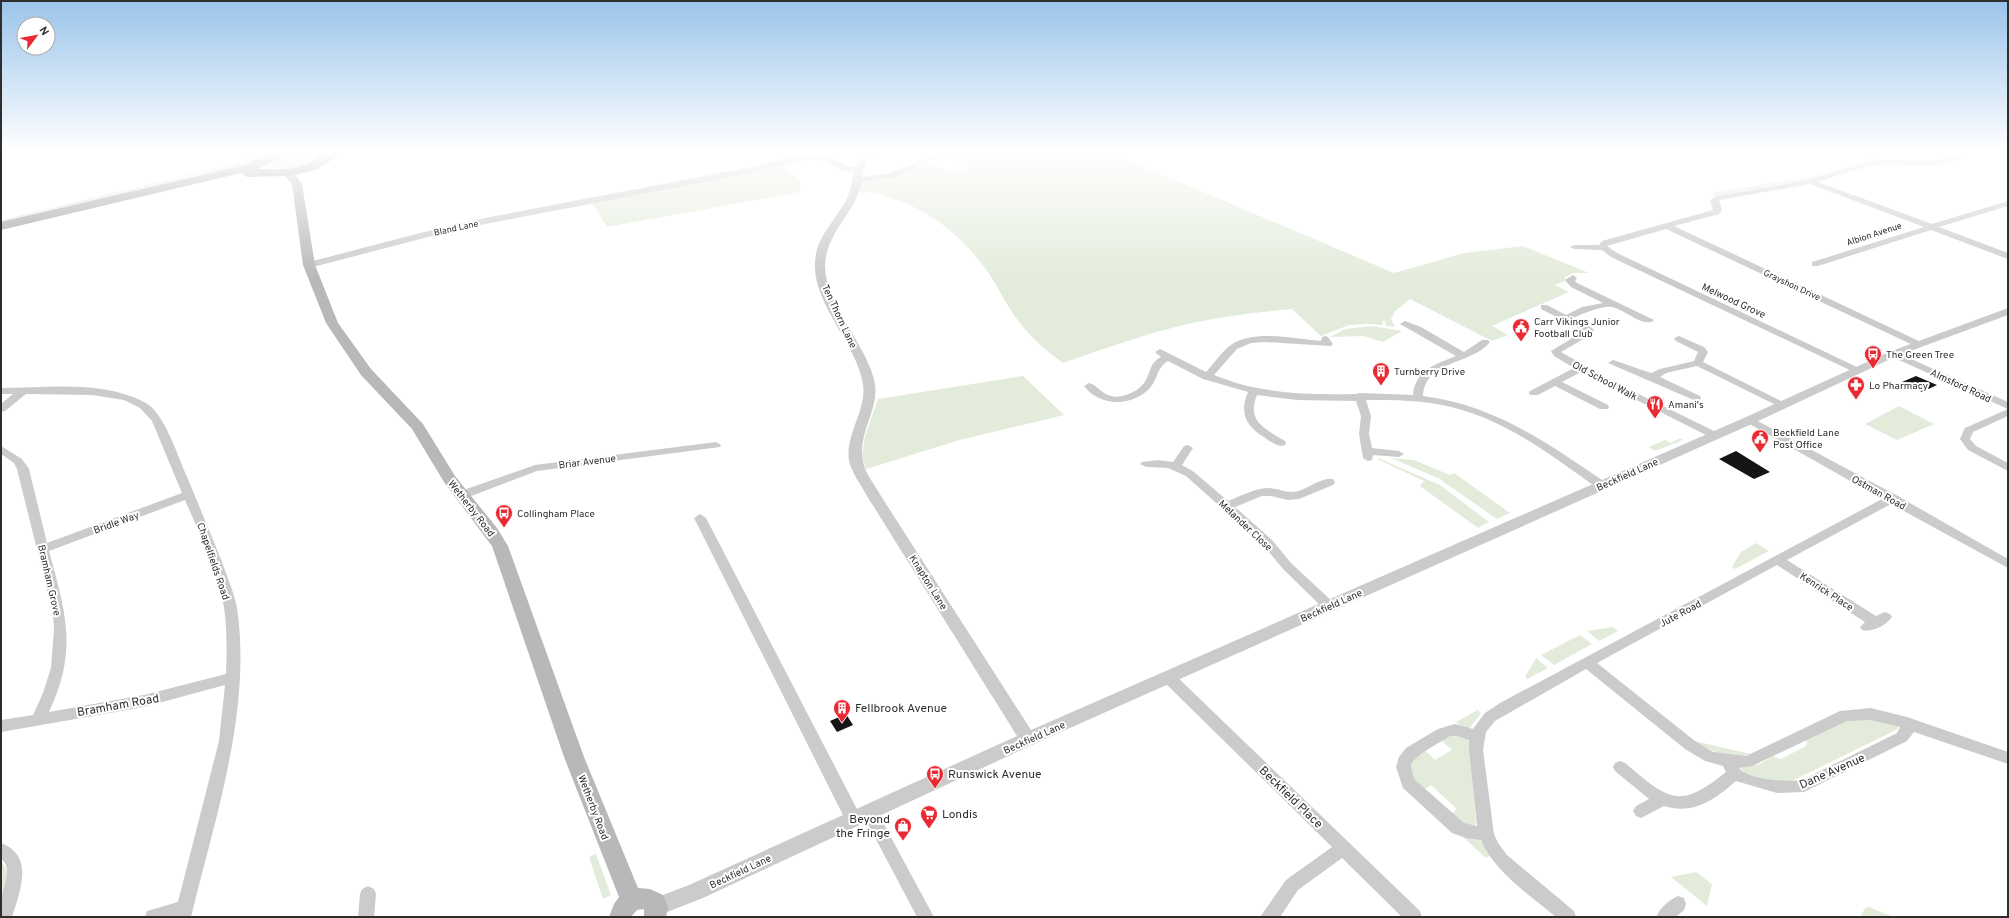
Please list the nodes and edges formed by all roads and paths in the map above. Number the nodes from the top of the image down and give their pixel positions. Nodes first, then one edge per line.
1 (136, 194) edge
2 (298, 194) edge
3 (624, 194) edge
4 (854, 194) edge
5 (1740, 194) edge
6 (1844, 194) edge
7 (2008, 203) edge
8 (1, 226) edge
9 (1667, 226) junction
10 (1931, 227) junction
11 (1574, 247) dead end
12 (1604, 248) junction
13 (2008, 256) edge
14 (309, 264) junction
15 (1815, 264) dead end
16 (1573, 278) dead end
17 (1611, 303) junction
18 (1544, 307) dead end
19 (2008, 311) edge
20 (1567, 318) junction
21 (1648, 320) dead end
22 (1405, 324) dead end
23 (1679, 339) dead end
24 (1485, 342) dead end
25 (1328, 344) dead end
26 (1918, 344) junction
27 (1712, 348) dead end
28 (1701, 350) junction
29 (1893, 354) junction
30 (1464, 356) junction
31 (1613, 363) dead end
32 (1698, 364) junction
33 (1581, 368) junction
34 (1856, 370) junction
35 (1208, 377) junction
36 (1652, 378) junction
37 (1555, 382) junction
38 (1089, 386) dead end
39 (1254, 390) junction
40 (1, 391) edge
41 (22, 392) junction
42 (1534, 393) dead end
43 (1360, 396) junction
44 (1418, 399) junction
45 (1699, 399) dead end
46 (1784, 405) junction
47 (2008, 406) edge
48 (1604, 407) dead end
49 (1, 409) edge
50 (2008, 412) edge
51 (864, 417) joint
52 (1750, 420) junction
53 (1714, 435) junction
54 (1281, 443) dead end
55 (716, 446) dead end
56 (1188, 448) dead end
57 (1, 449) edge
58 (1399, 454) dead end
59 (1146, 464) dead end
60 (1176, 466) junction
61 (2008, 468) edge
62 (1329, 482) dead end
63 (1601, 485) junction
64 (189, 495) junction
65 (462, 496) junction
66 (1892, 498) junction
67 (1227, 506) junction
68 (700, 518) dead end
69 (43, 549) junction
70 (1778, 560) junction
71 (2008, 564) edge
72 (1329, 606) junction
73 (1876, 622) dead end
74 (1587, 663) junction
75 (1168, 677) junction
76 (233, 678) junction
77 (38, 719) junction
78 (1907, 723) junction
79 (1, 726) edge
80 (1476, 736) junction
81 (1028, 740) junction
82 (2008, 758) edge
83 (1620, 767) dead end
84 (1731, 768) junction
85 (1661, 800) junction
86 (1641, 811) dead end
87 (862, 815) junction
88 (1486, 834) junction
89 (1343, 848) junction
90 (1, 850) edge
91 (368, 894) dead end
92 (1678, 904) dead end
93 (626, 909) edge
94 (656, 912) edge
95 (184, 913) edge
96 (922, 915) edge
97 (1273, 916) edge
98 (4, 917) edge
99 (153, 917) edge
100 (366, 917) edge
101 (1414, 917) edge
102 (1568, 917) edge
103 (1664, 917) edge

1 - 8 highway
2 - 14 main road, Wetherby Road
3 - 14 street, Bland Lane
4 - 51 street, Ten Thorn Lane
5 - 9 street
6 - 10 street
7 - 10 street, Albion Avenue
9 - 12 street
9 - 26 street, Grayshon Drive
10 - 13 street
10 - 15 street, Albion Avenue
11 - 12 street, Melwood Grove
12 - 34 street, Melwood Grove
14 - 65 main road, Wetherby Road
16 - 17 street
17 - 20 street
17 - 21 street
18 - 20 street, Old School Walk
19 - 26 street, Beckfield Lane
20 - 33 street, Old School Walk
22 - 30 street
23 - 28 street
24 - 30 street
25 - 35 street
26 - 29 street, Beckfield Lane
27 - 28 street
28 - 32 street
29 - 34 street, Beckfield Lane
29 - 47 street, Almsford Road
30 - 44 street
31 - 36 street
32 - 36 street
32 - 46 street
33 - 37 street
33 - 53 street, Old School Walk
34 - 46 street, Beckfield Lane
35 - 38 street
35 - 39 street
36 - 45 street
37 - 42 street
37 - 48 street
39 - 43 street
39 - 54 street
40 - 41 street, Chapelfields Road
41 - 49 street
41 - 64 street, Chapelfields Road
43 - 44 street
43 - 58 street
44 - 63 street
46 - 52 street, Beckfield Lane
50 - 61 street
51 - 81 street, Knapton Lane
52 - 53 street, Beckfield Lane
52 - 66 street, Ostman Road
53 - 63 street, Beckfield Lane
55 - 65 street, Briar Avenue
56 - 60 street
57 - 69 street, Bramham Grove
59 - 60 street, Melander Close
60 - 67 street, Melander Close
62 - 67 street
63 - 72 street, Beckfield Lane
64 - 69 street, Bridle Way
64 - 76 street, Chapelfields Road
65 - 93 main road, Wetherby Road
66 - 70 street, Jute Road
66 - 71 street, Ostman Road
67 - 72 street, Melander Close
68 - 87 street
69 - 77 street, Bramham Grove
70 - 73 street, Kenrick Place
70 - 74 street, Jute Road
72 - 75 street, Beckfield Lane
74 - 80 street, Jute Road
74 - 84 street, Dane Avenue
75 - 81 street, Beckfield Lane
75 - 89 street, Beckfield Place
76 - 77 street, Bramham Road
76 - 95 street, Chapelfields Road
77 - 79 street, Bramham Road
78 - 82 street, Dane Avenue
78 - 84 street, Dane Avenue
78 - 84 street, Dane Avenue
80 - 88 street
80 - 88 street
81 - 87 street, Beckfield Lane
83 - 85 street
84 - 85 street
85 - 86 street
87 - 94 street, Beckfield Lane
87 - 96 street
88 - 102 street
89 - 97 street
89 - 101 street, Beckfield Place
90 - 98 street
91 - 100 street
92 - 103 street
93 - 94 main road
95 - 99 street

